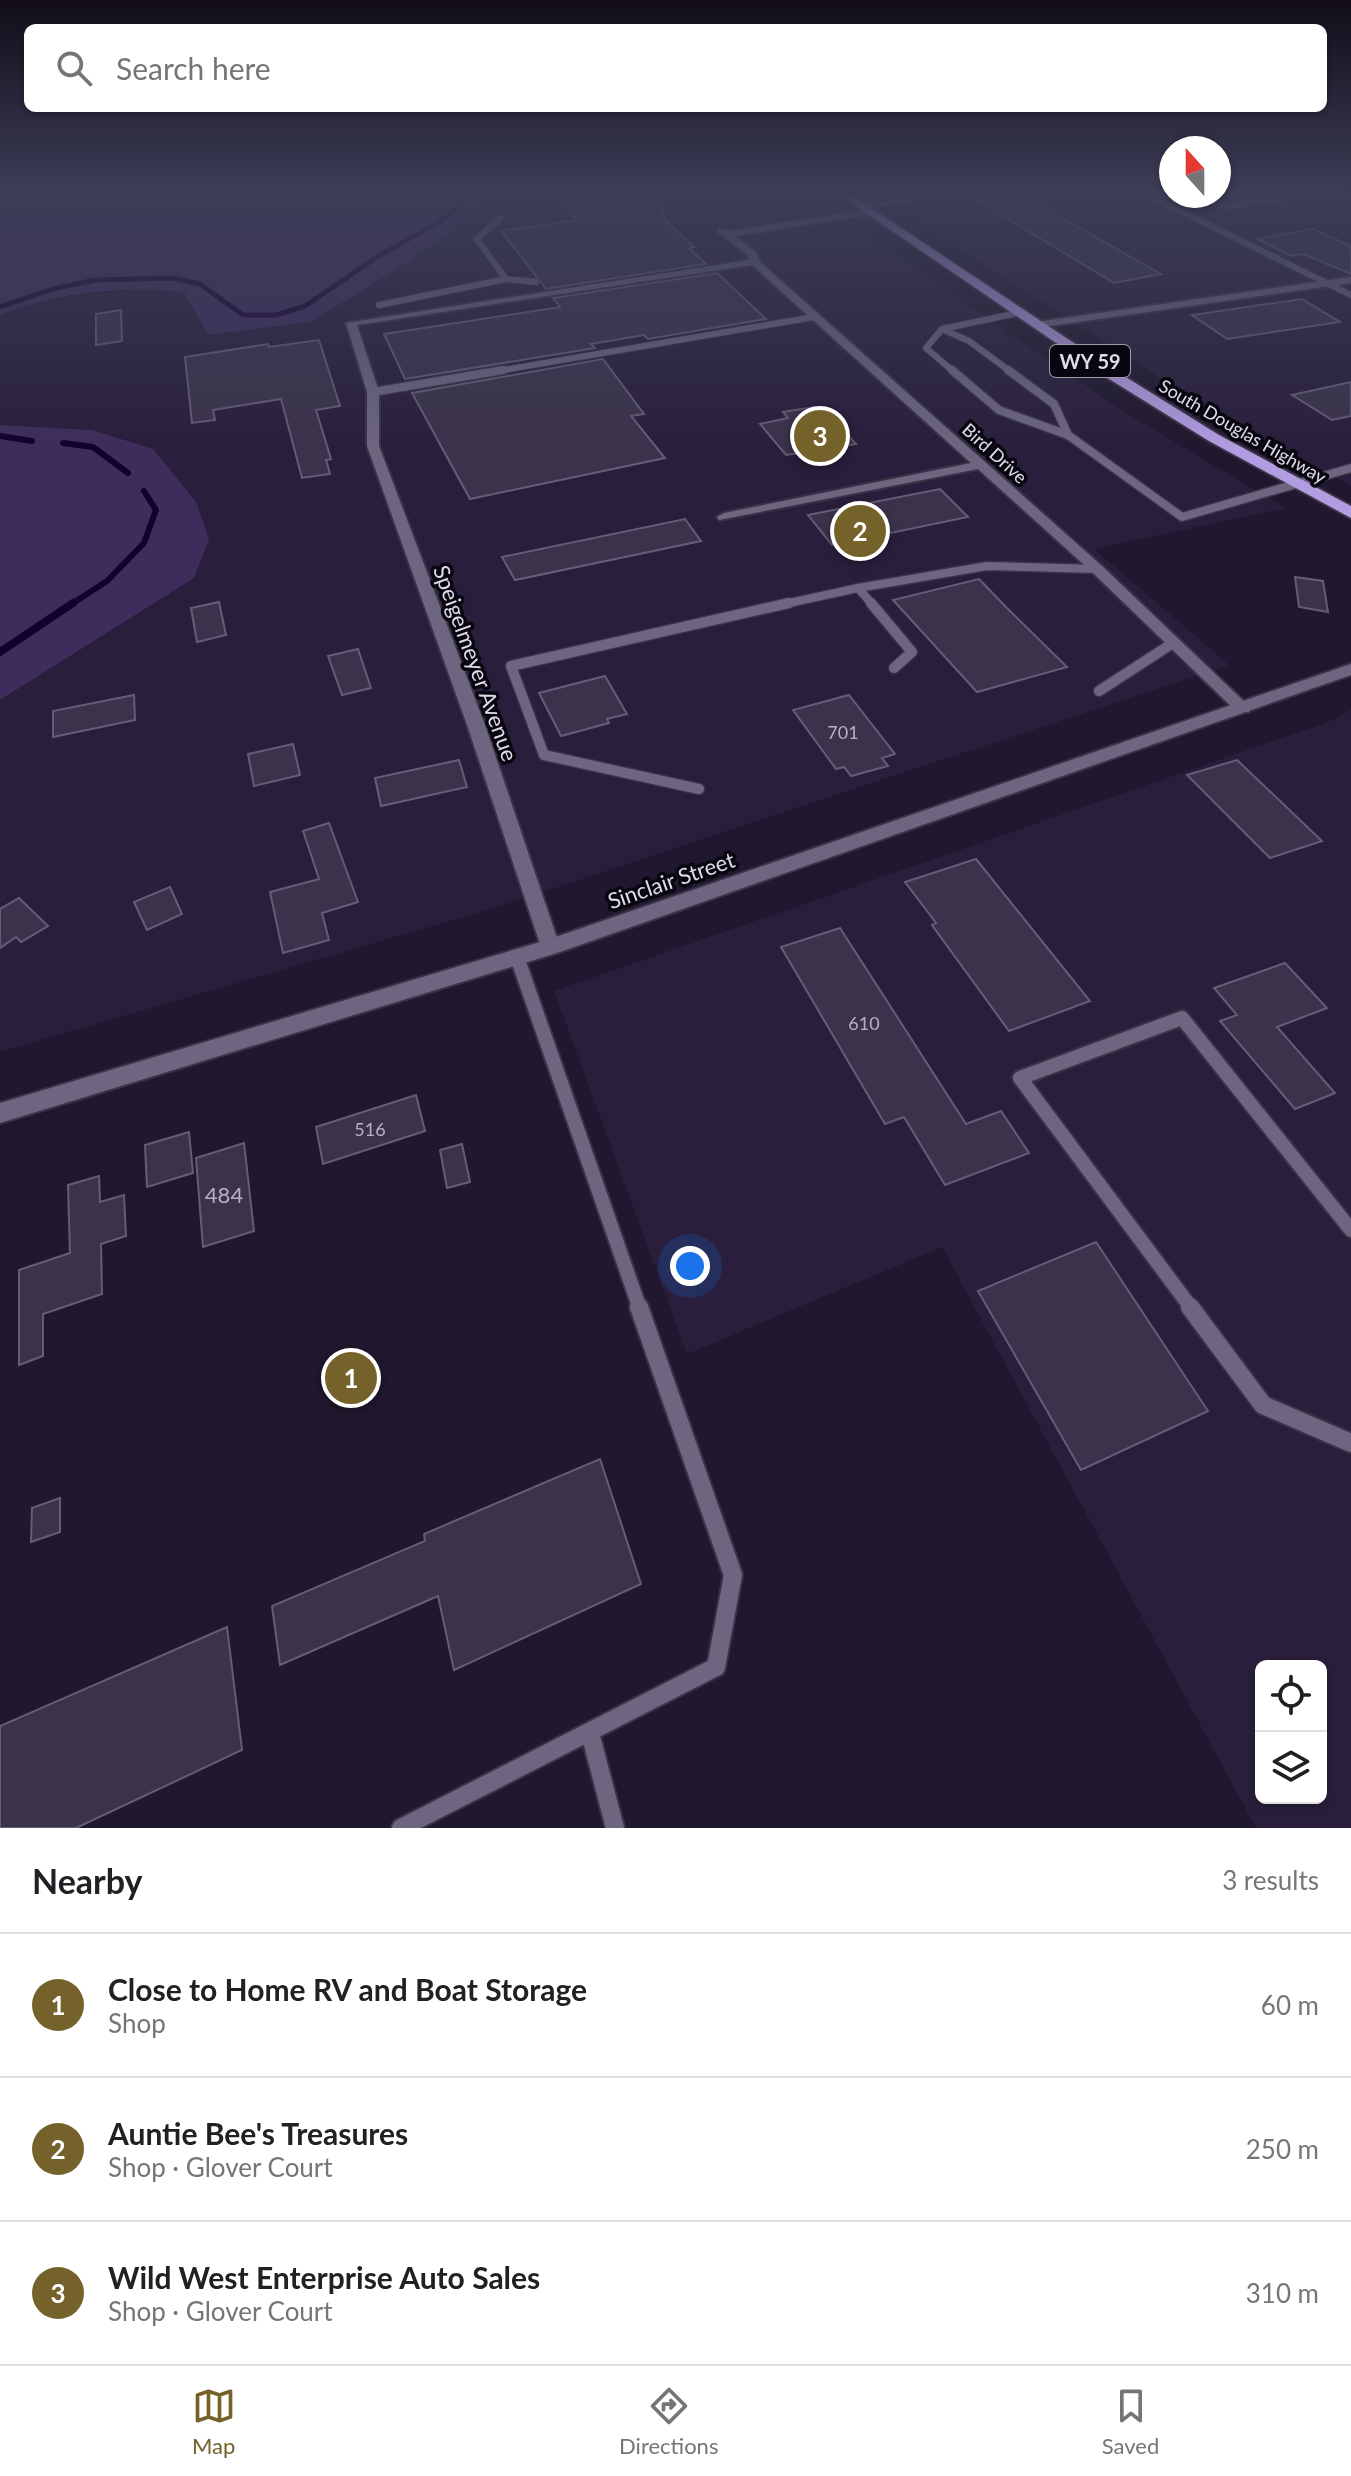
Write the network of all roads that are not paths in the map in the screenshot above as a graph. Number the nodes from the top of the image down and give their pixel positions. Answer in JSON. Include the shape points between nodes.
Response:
{"nodes":[{"id":1,"x":653,"y":277,"type":"edge"},
{"id":2,"x":771,"y":277,"type":"edge"},
{"id":3,"x":966,"y":277,"type":"edge"},
{"id":4,"x":1310,"y":277,"type":"edge"},
{"id":5,"x":506,"y":279,"type":"joint"},
{"id":6,"x":1351,"y":280,"type":"edge"},
{"id":7,"x":536,"y":282,"type":"dead end"},
{"id":8,"x":1323,"y":284,"type":"junction"},
{"id":9,"x":1351,"y":295,"type":"edge"},
{"id":10,"x":379,"y":305,"type":"dead end"},
{"id":11,"x":1018,"y":313,"type":"junction"},
{"id":12,"x":814,"y":317,"type":"junction"},
{"id":13,"x":1036,"y":325,"type":"junction"},
{"id":14,"x":942,"y":329,"type":"junction"},
{"id":15,"x":373,"y":392,"type":"junction"},
{"id":16,"x":1068,"y":435,"type":"junction"},
{"id":17,"x":980,"y":465,"type":"junction"},
{"id":18,"x":1351,"y":468,"type":"edge"},
{"id":19,"x":1296,"y":483,"type":"junction"},
{"id":20,"x":1351,"y":513,"type":"edge"},
{"id":21,"x":724,"y":517,"type":"dead end"},
{"id":22,"x":1097,"y":569,"type":"junction"},
{"id":23,"x":858,"y":588,"type":"junction"},
{"id":24,"x":1173,"y":643,"type":"junction"},
{"id":25,"x":894,"y":668,"type":"dead end"},
{"id":26,"x":1351,"y":669,"type":"edge"},
{"id":27,"x":1099,"y":691,"type":"dead end"},
{"id":28,"x":1243,"y":708,"type":"junction"},
{"id":29,"x":699,"y":789,"type":"dead end"},
{"id":30,"x":550,"y":947,"type":"junction"},
{"id":31,"x":517,"y":957,"type":"junction"},
{"id":32,"x":0,"y":1113,"type":"edge"},
{"id":33,"x":1351,"y":1230,"type":"edge"},
{"id":34,"x":1351,"y":1443,"type":"edge"},
{"id":35,"x":590,"y":1733,"type":"junction"},
{"id":36,"x":401,"y":1828,"type":"edge"},
{"id":37,"x":615,"y":1828,"type":"edge"}],
"edges":[{"from":1,"to":15,"type":"street","name":"Speigelmeyer Avenue","via":[[351,323]]},
{"from":2,"to":12,"type":"street","name":"Bird Drive"},
{"from":3,"to":11,"type":"highway","name":"South Douglas Highway","number":"WY 59"},
{"from":4,"to":8,"type":"lane"},
{"from":5,"to":7,"type":"lane"},
{"from":5,"to":10,"type":"lane"},
{"from":6,"to":8,"type":"street"},
{"from":8,"to":9,"type":"lane"},
{"from":8,"to":13,"type":"street"},
{"from":11,"to":13,"type":"highway","name":"South Douglas Highway","number":"WY 59"},
{"from":11,"to":14,"type":"lane"},
{"from":12,"to":15,"type":"lane"},
{"from":12,"to":17,"type":"street","name":"Bird Drive"},
{"from":13,"to":19,"type":"highway","name":"South Douglas Highway","number":"WY 59","via":[[1214,438]]},
{"from":14,"to":16,"type":"lane","via":[[969,341],[1054,404]]},
{"from":14,"to":16,"type":"lane","via":[[926,348],[999,410]]},
{"from":15,"to":30,"type":"street","name":"Speigelmeyer Avenue","via":[[373,446],[476,725]]},
{"from":16,"to":19,"type":"lane","via":[[1182,517]]},
{"from":17,"to":21,"type":"street"},
{"from":17,"to":22,"type":"street","name":"Bird Drive"},
{"from":18,"to":19,"type":"lane"},
{"from":19,"to":20,"type":"highway","name":"South Douglas Highway","number":"WY 59"},
{"from":22,"to":23,"type":"lane","via":[[987,566]]},
{"from":22,"to":24,"type":"street","name":"Bird Drive"},
{"from":23,"to":25,"type":"lane","via":[[912,652]]},
{"from":23,"to":29,"type":"lane","via":[[511,666],[544,755]]},
{"from":24,"to":27,"type":"lane"},
{"from":24,"to":28,"type":"street","name":"Bird Drive"},
{"from":26,"to":28,"type":"street","name":"Sinclair Street"},
{"from":28,"to":30,"type":"street","name":"Sinclair Street"},
{"from":30,"to":31,"type":"street","name":"Sinclair Street"},
{"from":31,"to":32,"type":"street","name":"Sinclair Street"},
{"from":31,"to":35,"type":"lane","via":[[733,1575],[716,1667]]},
{"from":33,"to":34,"type":"lane","via":[[1182,1018],[1020,1078],[1263,1405]]},
{"from":35,"to":36,"type":"lane"},
{"from":35,"to":37,"type":"lane"}]}
